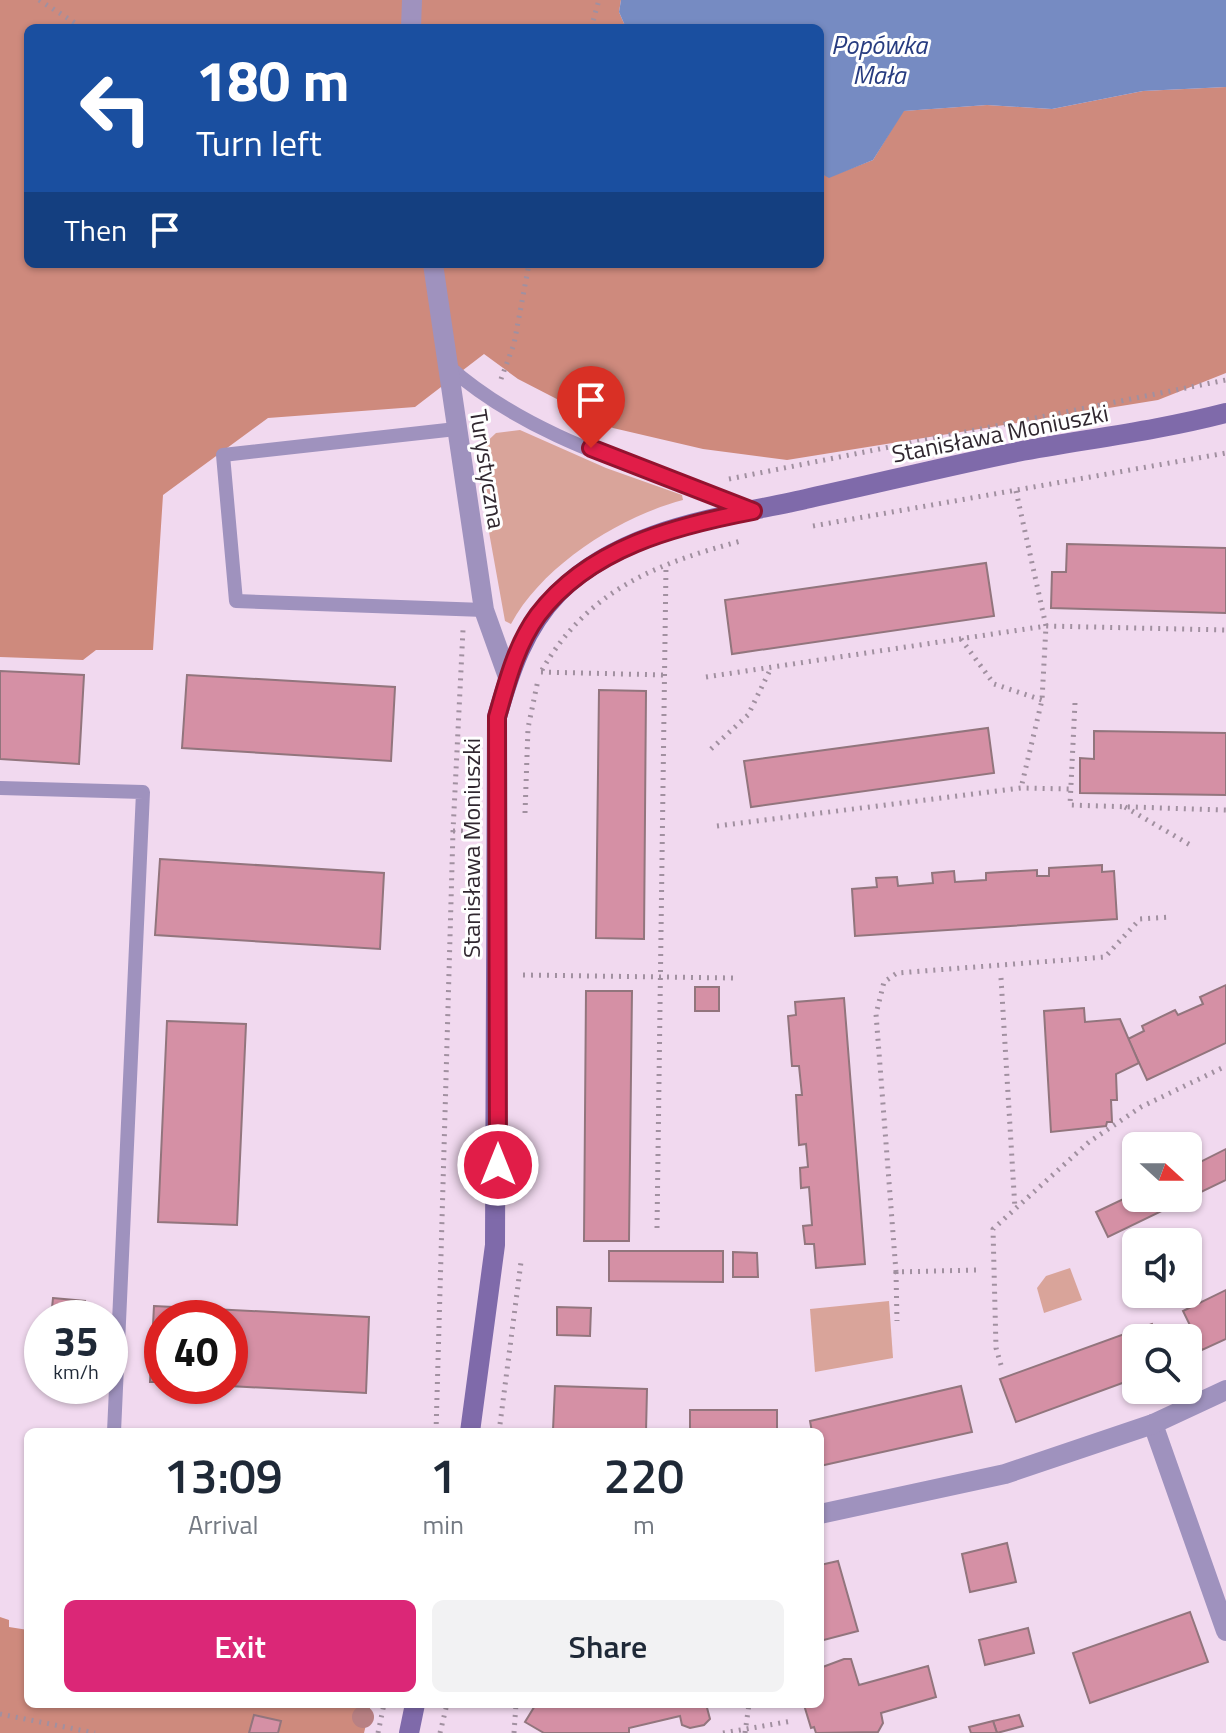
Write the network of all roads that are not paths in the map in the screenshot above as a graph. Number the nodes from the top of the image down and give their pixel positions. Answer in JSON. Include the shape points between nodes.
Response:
{"nodes":[{"id":1,"x":412,"y":0,"type":"edge"},
{"id":2,"x":411,"y":24,"type":"edge"},
{"id":3,"x":434,"y":268,"type":"edge"},
{"id":4,"x":446,"y":365,"type":"junction"},
{"id":5,"x":1226,"y":413,"type":"edge"},
{"id":6,"x":456,"y":429,"type":"junction"},
{"id":7,"x":753,"y":511,"type":"junction"},
{"id":8,"x":474,"y":610,"type":"junction"},
{"id":9,"x":508,"y":677,"type":"junction"},
{"id":10,"x":0,"y":788,"type":"edge"},
{"id":11,"x":1226,"y":1390,"type":"edge"},
{"id":12,"x":1153,"y":1424,"type":"junction"},
{"id":13,"x":114,"y":1428,"type":"edge"},
{"id":14,"x":471,"y":1428,"type":"edge"},
{"id":15,"x":824,"y":1513,"type":"edge"},
{"id":16,"x":1226,"y":1631,"type":"edge"},
{"id":17,"x":414,"y":1708,"type":"edge"},
{"id":18,"x":409,"y":1733,"type":"edge"}],
"edges":[{"from":1,"to":2,"type":"street"},
{"from":3,"to":4,"type":"street","name":"Turystyczna"},
{"from":4,"to":6,"type":"street","name":"Turystyczna"},
{"from":4,"to":7,"type":"lane","via":[[493,403],[612,457]]},
{"from":5,"to":7,"type":"street","name":"Stanisława Moniuszki","via":[[1017,452]]},
{"from":6,"to":8,"type":"street","name":"Turystyczna"},
{"from":6,"to":8,"type":"lane","via":[[223,455],[236,601]]},
{"from":7,"to":9,"type":"street","name":"Stanisława Moniuszki","via":[[638,540],[589,568],[537,617]]},
{"from":8,"to":9,"type":"street","name":"Turystyczna"},
{"from":9,"to":14,"type":"street","name":"Stanisława Moniuszki","via":[[497,717],[495,1245]]},
{"from":10,"to":13,"type":"lane","via":[[143,792]]},
{"from":11,"to":12,"type":"street"},
{"from":12,"to":15,"type":"street","via":[[1005,1474]]},
{"from":12,"to":16,"type":"street"},
{"from":17,"to":18,"type":"street"}]}
